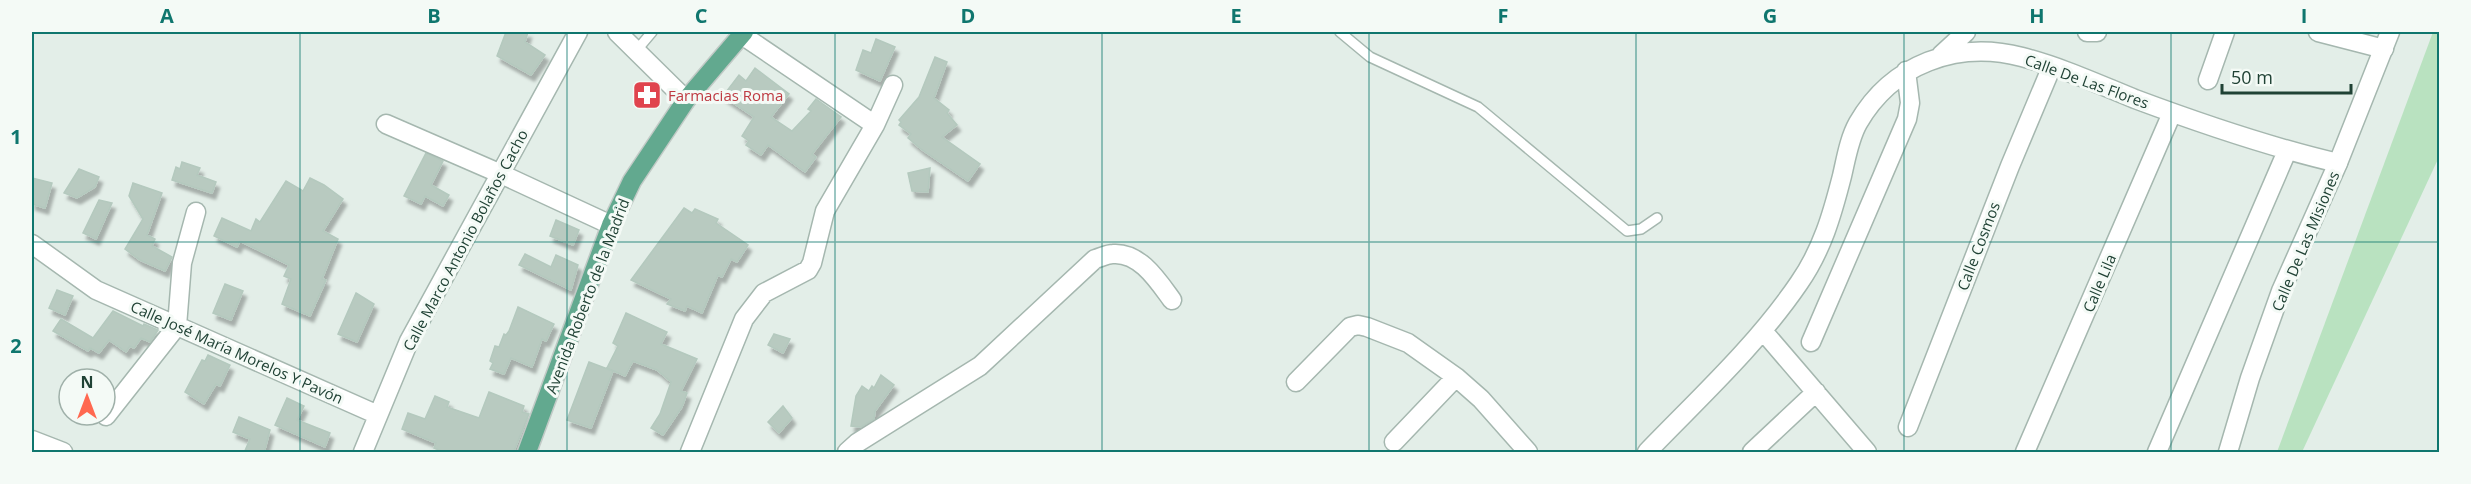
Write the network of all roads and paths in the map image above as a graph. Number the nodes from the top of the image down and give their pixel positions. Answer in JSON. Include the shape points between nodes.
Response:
{"nodes":[{"id":1,"x":578,"y":32,"type":"edge"},
{"id":2,"x":616,"y":32,"type":"edge"},
{"id":3,"x":652,"y":32,"type":"edge"},
{"id":4,"x":1340,"y":32,"type":"edge"},
{"id":5,"x":1966,"y":32,"type":"edge"},
{"id":6,"x":2086,"y":32,"type":"edge"},
{"id":7,"x":2097,"y":32,"type":"edge"},
{"id":8,"x":2226,"y":32,"type":"edge"},
{"id":9,"x":2318,"y":32,"type":"edge"},
{"id":10,"x":742,"y":33,"type":"edge"},
{"id":11,"x":2387,"y":40,"type":"edge"},
{"id":12,"x":636,"y":51,"type":"junction"},
{"id":13,"x":1941,"y":55,"type":"junction"},
{"id":14,"x":2052,"y":66,"type":"junction"},
{"id":15,"x":1906,"y":71,"type":"junction"},
{"id":16,"x":2208,"y":80,"type":"dead end"},
{"id":17,"x":892,"y":85,"type":"dead end"},
{"id":18,"x":686,"y":100,"type":"junction"},
{"id":19,"x":2172,"y":113,"type":"junction"},
{"id":20,"x":386,"y":124,"type":"dead end"},
{"id":21,"x":875,"y":125,"type":"junction"},
{"id":22,"x":2288,"y":151,"type":"junction"},
{"id":23,"x":2338,"y":163,"type":"junction"},
{"id":24,"x":501,"y":174,"type":"junction"},
{"id":25,"x":196,"y":212,"type":"dead end"},
{"id":26,"x":1657,"y":218,"type":"dead end"},
{"id":27,"x":610,"y":225,"type":"junction"},
{"id":28,"x":32,"y":244,"type":"edge"},
{"id":29,"x":1172,"y":300,"type":"dead end"},
{"id":30,"x":177,"y":326,"type":"junction"},
{"id":31,"x":1763,"y":331,"type":"junction"},
{"id":32,"x":1811,"y":342,"type":"dead end"},
{"id":33,"x":1456,"y":377,"type":"junction"},
{"id":34,"x":1296,"y":382,"type":"dead end"},
{"id":35,"x":1816,"y":392,"type":"junction"},
{"id":36,"x":117,"y":402,"type":"edge"},
{"id":37,"x":378,"y":415,"type":"junction"},
{"id":38,"x":1908,"y":427,"type":"dead end"},
{"id":39,"x":32,"y":440,"type":"edge"},
{"id":40,"x":1394,"y":442,"type":"dead end"},
{"id":41,"x":63,"y":453,"type":"edge"},
{"id":42,"x":363,"y":453,"type":"edge"},
{"id":43,"x":527,"y":453,"type":"edge"},
{"id":44,"x":690,"y":453,"type":"edge"},
{"id":45,"x":848,"y":453,"type":"edge"},
{"id":46,"x":1528,"y":453,"type":"edge"},
{"id":47,"x":1647,"y":453,"type":"edge"},
{"id":48,"x":1752,"y":453,"type":"edge"},
{"id":49,"x":1867,"y":453,"type":"edge"},
{"id":50,"x":2025,"y":453,"type":"edge"},
{"id":51,"x":2157,"y":453,"type":"edge"},
{"id":52,"x":2228,"y":453,"type":"edge"}],
"edges":[{"from":1,"to":24,"type":"street","name":"Calle Marco Antonio Bolaños Cacho"},
{"from":2,"to":12,"type":"street"},
{"from":3,"to":12,"type":"lane"},
{"from":4,"to":26,"type":"lane","via":[[1370,57],[1478,107],[1627,231],[1641,230]]},
{"from":5,"to":13,"type":"street"},
{"from":6,"to":7,"type":"street"},
{"from":8,"to":16,"type":"street"},
{"from":9,"to":11,"type":"street"},
{"from":10,"to":18,"type":"main road","name":"Avenida Roberto de la Madrid"},
{"from":10,"to":21,"type":"street"},
{"from":11,"to":23,"type":"street","name":"Calle De Las Misiones"},
{"from":12,"to":18,"type":"street"},
{"from":13,"to":14,"type":"street","name":"Calle De Las Flores","via":[[1993,52]]},
{"from":13,"to":15,"type":"street","name":"Calle De Las Flores"},
{"from":14,"to":19,"type":"street","name":"Calle De Las Flores"},
{"from":14,"to":38,"type":"street","name":"Calle Cosmos"},
{"from":15,"to":31,"type":"street","name":"Calle De Las Flores","via":[[1858,124],[1828,229],[1814,259]]},
{"from":15,"to":32,"type":"street","via":[[1907,119]]},
{"from":17,"to":21,"type":"street"},
{"from":18,"to":27,"type":"main road","name":"Avenida Roberto de la Madrid","via":[[632,181]]},
{"from":19,"to":22,"type":"street","name":"Calle De Las Flores"},
{"from":19,"to":50,"type":"street","name":"Calle Lila"},
{"from":20,"to":24,"type":"street"},
{"from":21,"to":44,"type":"street","via":[[825,211],[808,270],[764,293],[744,319]]},
{"from":22,"to":23,"type":"street","name":"Calle De Las Flores"},
{"from":22,"to":51,"type":"street"},
{"from":23,"to":52,"type":"street","name":"Calle De Las Misiones","via":[[2282,291]]},
{"from":24,"to":27,"type":"street"},
{"from":24,"to":37,"type":"street","name":"Calle Marco Antonio Bolaños Cacho","via":[[409,341]]},
{"from":25,"to":30,"type":"street","via":[[182,263]]},
{"from":27,"to":43,"type":"main road","name":"Avenida Roberto de la Madrid"},
{"from":28,"to":30,"type":"street","name":"Calle José María Morelos Y Pavón","via":[[96,290]]},
{"from":29,"to":45,"type":"street","via":[[1154,275],[1130,256],[1113,254],[1095,259],[980,366]]},
{"from":30,"to":36,"type":"street"},
{"from":30,"to":37,"type":"street","name":"Calle José María Morelos Y Pavón"},
{"from":31,"to":35,"type":"street"},
{"from":31,"to":47,"type":"street","name":"Calle De Las Flores"},
{"from":33,"to":34,"type":"street","via":[[1408,343],[1358,325],[1350,327]]},
{"from":33,"to":40,"type":"street"},
{"from":33,"to":46,"type":"street","via":[[1481,399]]},
{"from":35,"to":48,"type":"street"},
{"from":35,"to":49,"type":"street"},
{"from":37,"to":42,"type":"street","name":"Calle Marco Antonio Bolaños Cacho"},
{"from":39,"to":41,"type":"street"}]}
